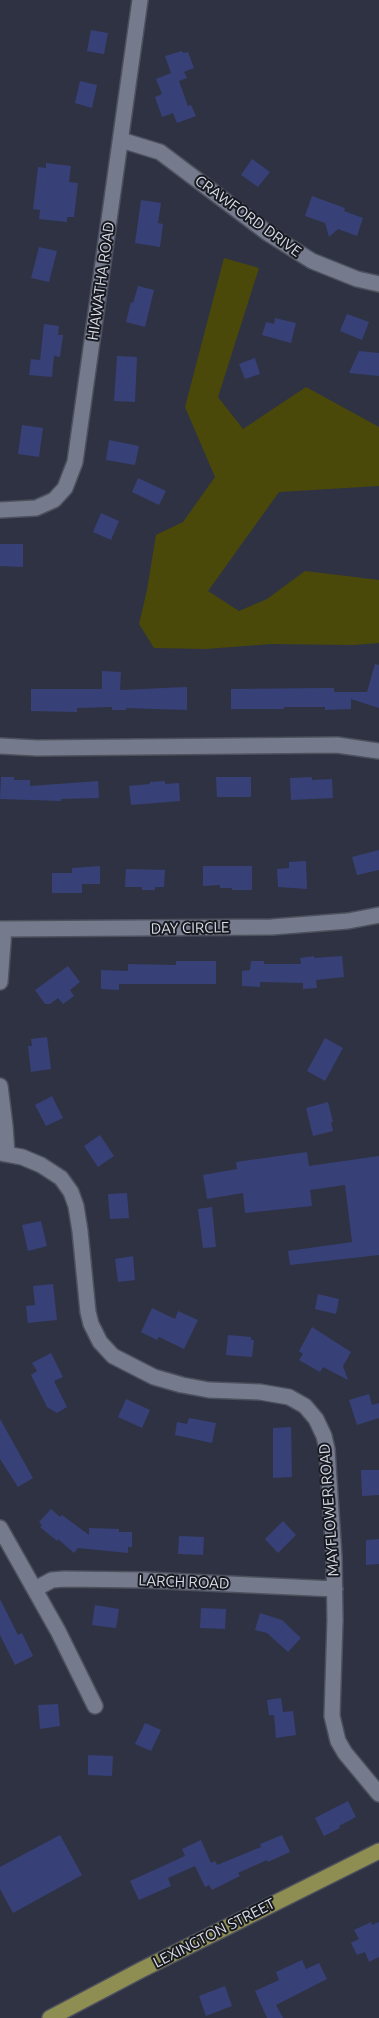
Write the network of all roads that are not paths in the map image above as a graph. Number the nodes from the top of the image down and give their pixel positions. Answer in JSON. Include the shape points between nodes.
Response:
{"nodes":[{"id":1,"x":140,"y":0,"type":"edge"},
{"id":2,"x":120,"y":140,"type":"junction"},
{"id":3,"x":379,"y":284,"type":"edge"},
{"id":4,"x":0,"y":510,"type":"edge"},
{"id":5,"x":0,"y":746,"type":"edge"},
{"id":6,"x":379,"y":751,"type":"edge"},
{"id":7,"x":379,"y":915,"type":"edge"},
{"id":8,"x":2,"y":929,"type":"edge"},
{"id":9,"x":0,"y":982,"type":"edge"},
{"id":10,"x":0,"y":1086,"type":"edge"},
{"id":11,"x":3,"y":1153,"type":"edge"},
{"id":12,"x":0,"y":1528,"type":"edge"},
{"id":13,"x":35,"y":1589,"type":"junction"},
{"id":14,"x":335,"y":1589,"type":"junction"},
{"id":15,"x":95,"y":1706,"type":"dead end"},
{"id":16,"x":379,"y":1794,"type":"edge"},
{"id":17,"x":379,"y":1851,"type":"edge"},
{"id":18,"x":50,"y":2018,"type":"edge"}],
"edges":[{"from":1,"to":2,"type":"street","name":"HIAWATHA ROAD"},
{"from":2,"to":3,"type":"street","name":"CRAWFORD DRIVE","via":[[160,152],[269,234],[312,261],[342,274]]},
{"from":2,"to":4,"type":"street","name":"HIAWATHA ROAD","via":[[72,472],[60,495],[46,505]]},
{"from":5,"to":6,"type":"street","via":[[337,745]]},
{"from":7,"to":8,"type":"street","name":"DAY CIRCLE","via":[[282,927]]},
{"from":8,"to":9,"type":"street"},
{"from":10,"to":11,"type":"street","via":[[6,1126]]},
{"from":11,"to":14,"type":"street","name":"MAYFLOWER ROAD","via":[[30,1159],[48,1168],[71,1192],[80,1231],[91,1324],[100,1342],[113,1356],[154,1377],[182,1385],[289,1397],[305,1406],[316,1419],[326,1449]]},
{"from":12,"to":13,"type":"street"},
{"from":13,"to":14,"type":"street","name":"LARCH ROAD","via":[[52,1580],[64,1579]]},
{"from":13,"to":15,"type":"street"},
{"from":14,"to":16,"type":"street","name":"MAYFLOWER ROAD","via":[[331,1703],[334,1729],[345,1753]]},
{"from":17,"to":18,"type":"main road","name":"LEXINGTON STREET"}]}
